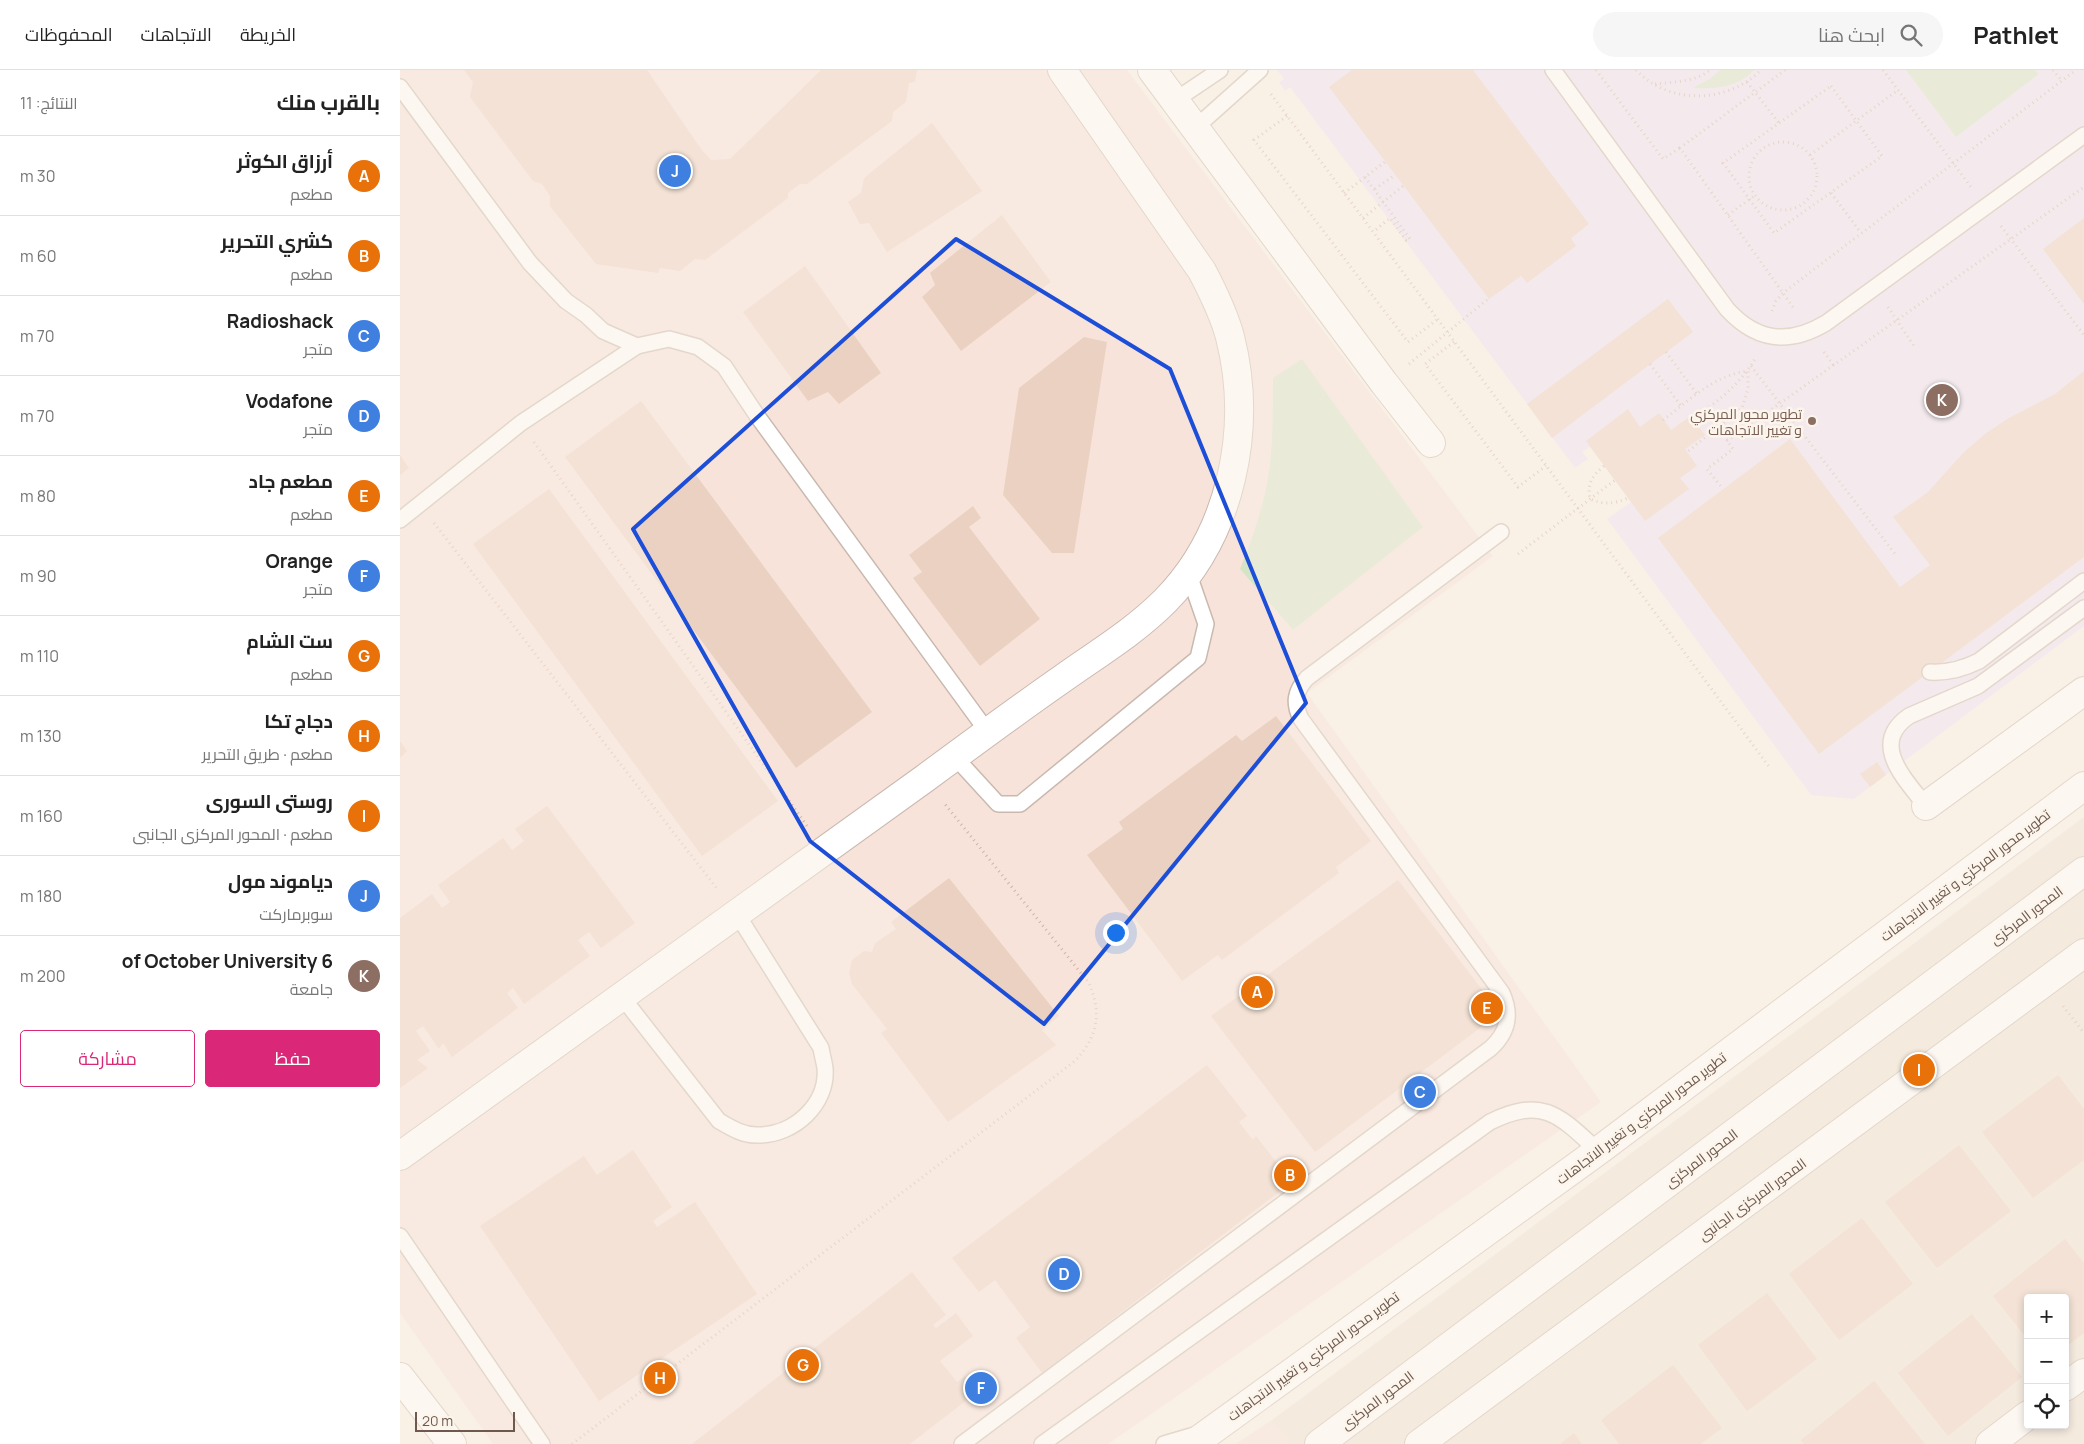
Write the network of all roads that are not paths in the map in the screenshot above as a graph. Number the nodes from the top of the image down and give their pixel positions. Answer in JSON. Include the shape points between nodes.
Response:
{"nodes":[{"id":1,"x":1062,"y":70,"type":"edge"},
{"id":2,"x":1152,"y":70,"type":"edge"},
{"id":3,"x":1220,"y":70,"type":"edge"},
{"id":4,"x":1553,"y":70,"type":"edge"},
{"id":5,"x":1258,"y":72,"type":"edge"},
{"id":6,"x":400,"y":88,"type":"edge"},
{"id":7,"x":1174,"y":101,"type":"junction"},
{"id":8,"x":1194,"y":129,"type":"junction"},
{"id":9,"x":2084,"y":135,"type":"edge"},
{"id":10,"x":638,"y":346,"type":"junction"},
{"id":11,"x":1431,"y":443,"type":"dead end"},
{"id":12,"x":400,"y":520,"type":"edge"},
{"id":13,"x":1501,"y":532,"type":"dead end"},
{"id":14,"x":1188,"y":572,"type":"junction"},
{"id":15,"x":2084,"y":581,"type":"edge"},
{"id":16,"x":2084,"y":608,"type":"edge"},
{"id":17,"x":1930,"y":672,"type":"dead end"},
{"id":18,"x":2084,"y":691,"type":"edge"},
{"id":19,"x":987,"y":731,"type":"junction"},
{"id":20,"x":954,"y":756,"type":"junction"},
{"id":21,"x":2084,"y":786,"type":"edge"},
{"id":22,"x":1926,"y":806,"type":"joint"},
{"id":23,"x":2084,"y":871,"type":"edge"},
{"id":24,"x":737,"y":914,"type":"junction"},
{"id":25,"x":2084,"y":953,"type":"edge"},
{"id":26,"x":622,"y":997,"type":"junction"},
{"id":27,"x":1598,"y":1151,"type":"junction"},
{"id":28,"x":400,"y":1156,"type":"edge"},
{"id":29,"x":400,"y":1236,"type":"edge"},
{"id":30,"x":400,"y":1377,"type":"edge"},
{"id":31,"x":2024,"y":1419,"type":"edge"},
{"id":32,"x":1202,"y":1437,"type":"edge"},
{"id":33,"x":452,"y":1444,"type":"edge"},
{"id":34,"x":542,"y":1444,"type":"edge"},
{"id":35,"x":962,"y":1444,"type":"edge"},
{"id":36,"x":1042,"y":1444,"type":"edge"},
{"id":37,"x":1164,"y":1444,"type":"edge"},
{"id":38,"x":1318,"y":1444,"type":"edge"},
{"id":39,"x":1419,"y":1444,"type":"edge"},
{"id":40,"x":1990,"y":1444,"type":"edge"}],
"edges":[{"from":1,"to":14,"type":"street","via":[[1202,271],[1230,336],[1237,370],[1239,441],[1222,510]]},
{"from":2,"to":7,"type":"street"},
{"from":3,"to":7,"type":"lane"},
{"from":4,"to":9,"type":"lane","via":[[1727,309],[1750,330],[1780,338],[1796,337],[1826,323]]},
{"from":5,"to":8,"type":"lane"},
{"from":6,"to":10,"type":"lane","via":[[530,263],[566,300],[603,331]]},
{"from":7,"to":8,"type":"street"},
{"from":8,"to":11,"type":"street"},
{"from":10,"to":12,"type":"lane","via":[[521,423]]},
{"from":10,"to":19,"type":"lane","via":[[669,340],[698,347],[724,366]]},
{"from":13,"to":35,"type":"lane","via":[[1307,678],[1295,697],[1301,719],[1502,993],[1508,1017],[1500,1040]]},
{"from":14,"to":19,"type":"street","via":[[1166,600],[1140,624]]},
{"from":14,"to":20,"type":"lane","via":[[1206,624],[1198,658],[1020,804],[998,804]]},
{"from":15,"to":17,"type":"lane","via":[[1979,661],[1960,669]]},
{"from":16,"to":22,"type":"lane","via":[[1978,686],[1900,722],[1892,736],[1890,752],[1903,778]]},
{"from":18,"to":22,"type":"street"},
{"from":19,"to":20,"type":"street"},
{"from":20,"to":24,"type":"street"},
{"from":21,"to":27,"type":"street","name":"تطوير محور المركزي و تغيير الاتجاهات"},
{"from":23,"to":38,"type":"street","name":"المحور المركزى"},
{"from":24,"to":26,"type":"street"},
{"from":24,"to":26,"type":"lane","via":[[821,1048],[825,1069],[822,1090],[813,1108],[798,1123],[779,1133],[758,1136],[737,1131],[719,1121]]},
{"from":25,"to":39,"type":"street","name":"المحور المركزى الجانبى"},
{"from":26,"to":28,"type":"street"},
{"from":27,"to":32,"type":"street","name":"تطوير محور المركزي و تغيير الاتجاهات"},
{"from":27,"to":36,"type":"lane","via":[[1564,1120],[1546,1111],[1527,1109],[1508,1113],[1490,1122]]},
{"from":29,"to":34,"type":"lane"},
{"from":30,"to":33,"type":"street"},
{"from":31,"to":40,"type":"street"},
{"from":32,"to":37,"type":"lane"}]}
